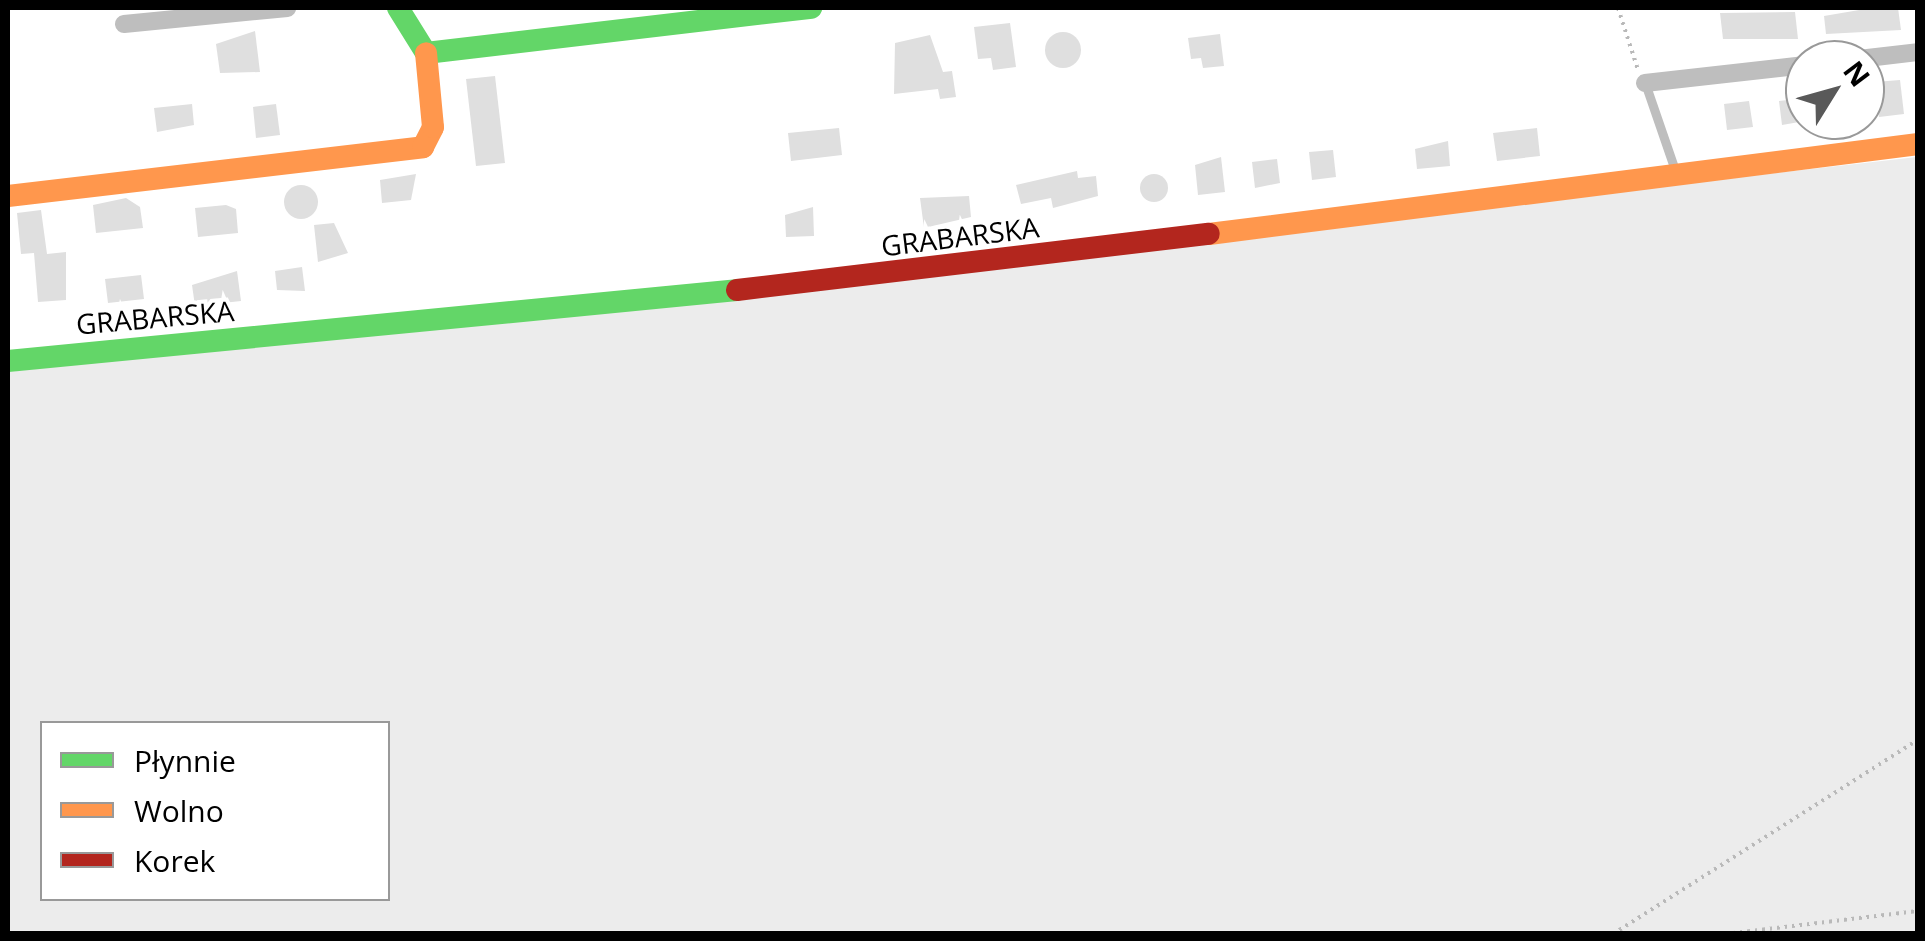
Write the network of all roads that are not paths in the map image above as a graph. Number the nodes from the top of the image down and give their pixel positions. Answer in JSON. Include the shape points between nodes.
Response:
{"nodes":[{"id":1,"x":287,"y":8,"type":"edge"},
{"id":2,"x":398,"y":8,"type":"edge"},
{"id":3,"x":811,"y":8,"type":"edge"},
{"id":4,"x":124,"y":24,"type":"dead end"},
{"id":5,"x":1918,"y":52,"type":"edge"},
{"id":6,"x":426,"y":54,"type":"junction"},
{"id":7,"x":1885,"y":56,"type":"edge"},
{"id":8,"x":1785,"y":67,"type":"edge"},
{"id":9,"x":1645,"y":84,"type":"joint"},
{"id":10,"x":1918,"y":144,"type":"edge"},
{"id":11,"x":1675,"y":170,"type":"junction"},
{"id":12,"x":8,"y":196,"type":"edge"},
{"id":13,"x":8,"y":361,"type":"edge"}],
"edges":[{"from":1,"to":4,"type":"street"},
{"from":2,"to":6,"type":"street"},
{"from":3,"to":6,"type":"street"},
{"from":5,"to":7,"type":"street"},
{"from":6,"to":12,"type":"street","via":[[433,127],[423,148]]},
{"from":8,"to":9,"type":"street"},
{"from":9,"to":11,"type":"lane"},
{"from":10,"to":11,"type":"street","name":"GRABARSKA"},
{"from":11,"to":13,"type":"street","name":"GRABARSKA","via":[[891,275]]}]}
